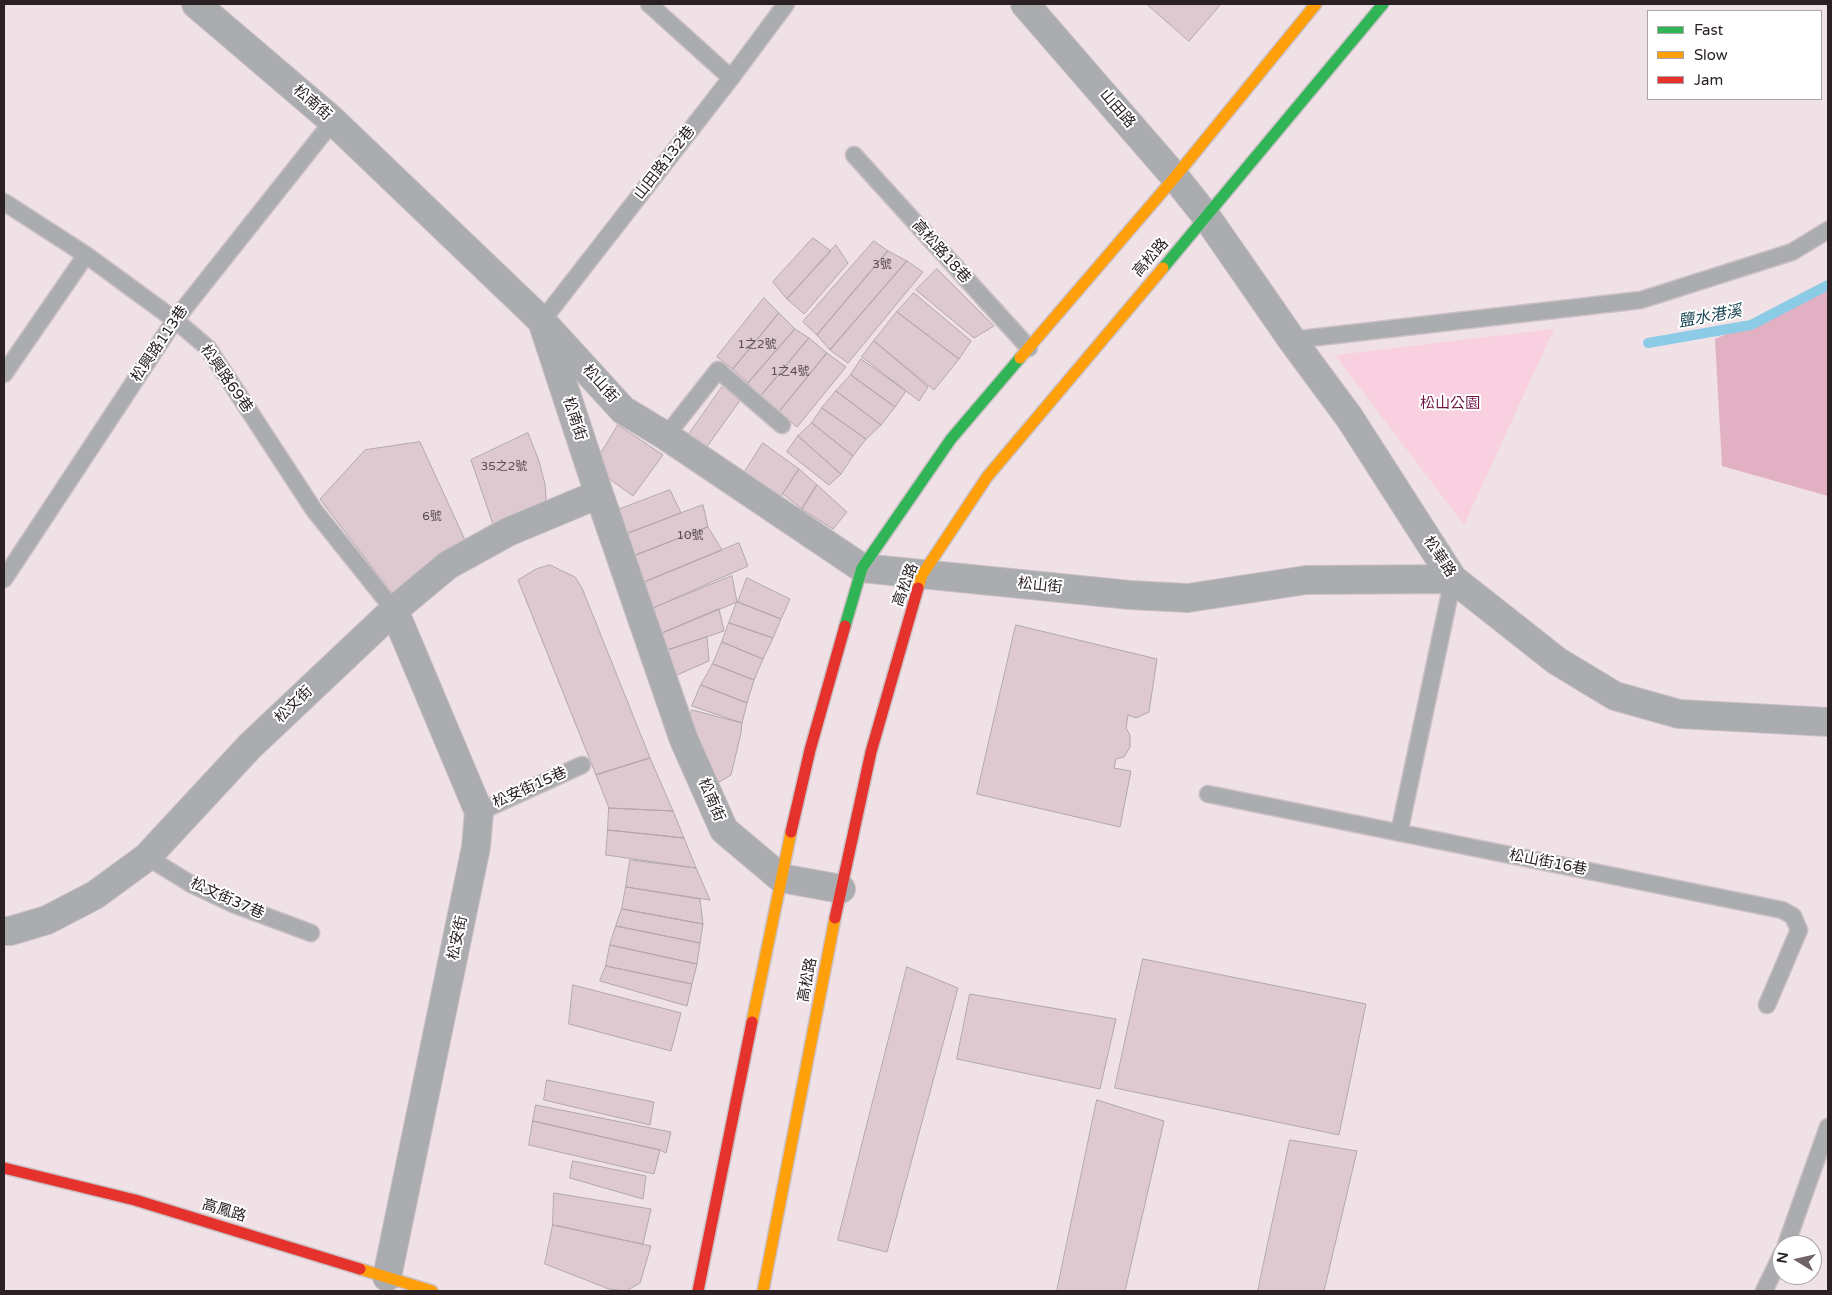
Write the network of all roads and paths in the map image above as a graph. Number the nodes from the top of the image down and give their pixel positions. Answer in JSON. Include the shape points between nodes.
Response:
{"nodes":[{"id":1,"x":196,"y":4,"type":"edge"},
{"id":2,"x":649,"y":4,"type":"edge"},
{"id":3,"x":786,"y":4,"type":"edge"},
{"id":4,"x":1316,"y":4,"type":"edge"},
{"id":5,"x":1382,"y":4,"type":"edge"},
{"id":6,"x":1032,"y":6,"type":"edge"},
{"id":7,"x":731,"y":78,"type":"junction"},
{"id":8,"x":334,"y":121,"type":"junction"},
{"id":9,"x":854,"y":155,"type":"dead end"},
{"id":10,"x":1175,"y":177,"type":"junction"},
{"id":11,"x":4,"y":202,"type":"edge"},
{"id":12,"x":1206,"y":216,"type":"junction"},
{"id":13,"x":1828,"y":230,"type":"edge"},
{"id":14,"x":86,"y":255,"type":"junction"},
{"id":15,"x":175,"y":320,"type":"junction"},
{"id":16,"x":542,"y":321,"type":"junction"},
{"id":17,"x":1292,"y":340,"type":"junction"},
{"id":18,"x":1029,"y":348,"type":"junction"},
{"id":19,"x":4,"y":374,"type":"edge"},
{"id":20,"x":782,"y":425,"type":"dead end"},
{"id":21,"x":666,"y":436,"type":"junction"},
{"id":22,"x":599,"y":494,"type":"junction"},
{"id":23,"x":862,"y":568,"type":"junction"},
{"id":24,"x":922,"y":575,"type":"junction"},
{"id":25,"x":4,"y":579,"type":"edge"},
{"id":26,"x":1452,"y":580,"type":"junction"},
{"id":27,"x":394,"y":610,"type":"junction"},
{"id":28,"x":1828,"y":722,"type":"edge"},
{"id":29,"x":582,"y":765,"type":"dead end"},
{"id":30,"x":1208,"y":794,"type":"dead end"},
{"id":31,"x":478,"y":812,"type":"junction"},
{"id":32,"x":1399,"y":832,"type":"junction"},
{"id":33,"x":147,"y":857,"type":"junction"},
{"id":34,"x":781,"y":878,"type":"junction"},
{"id":35,"x":841,"y":889,"type":"junction"},
{"id":36,"x":4,"y":931,"type":"edge"},
{"id":37,"x":311,"y":933,"type":"dead end"},
{"id":38,"x":1767,"y":1005,"type":"dead end"},
{"id":39,"x":1828,"y":1127,"type":"edge"},
{"id":40,"x":4,"y":1168,"type":"edge"},
{"id":41,"x":1790,"y":1235,"type":"edge"},
{"id":42,"x":1772,"y":1275,"type":"edge"},
{"id":43,"x":387,"y":1277,"type":"junction"},
{"id":44,"x":432,"y":1291,"type":"edge"},
{"id":45,"x":698,"y":1291,"type":"edge"},
{"id":46,"x":763,"y":1291,"type":"edge"},
{"id":47,"x":1764,"y":1291,"type":"edge"}],
"edges":[{"from":1,"to":8,"type":"street","name":"松南街"},
{"from":2,"to":7,"type":"lane"},
{"from":3,"to":7,"type":"lane","name":"山田路132巷"},
{"from":4,"to":10,"type":"street"},
{"from":5,"to":12,"type":"street","name":"高松路"},
{"from":6,"to":10,"type":"street","name":"山田路"},
{"from":7,"to":16,"type":"lane","name":"山田路132巷"},
{"from":8,"to":15,"type":"lane","name":"松興路113巷"},
{"from":8,"to":16,"type":"street","name":"松南街"},
{"from":9,"to":18,"type":"lane","name":"高松路18巷"},
{"from":10,"to":12,"type":"street","name":"山田路"},
{"from":10,"to":18,"type":"street"},
{"from":11,"to":14,"type":"lane","name":"松興路69巷"},
{"from":12,"to":17,"type":"street","name":"松華路"},
{"from":12,"to":24,"type":"street","name":"高松路","via":[[986,477]]},
{"from":13,"to":17,"type":"lane","via":[[1792,252],[1641,300]]},
{"from":14,"to":15,"type":"lane","name":"松興路69巷"},
{"from":14,"to":19,"type":"lane"},
{"from":15,"to":25,"type":"lane","name":"松興路113巷"},
{"from":15,"to":27,"type":"lane","name":"松興路69巷","via":[[208,348],[314,510]]},
{"from":16,"to":21,"type":"street","name":"松山街","via":[[623,410]]},
{"from":16,"to":22,"type":"street","name":"松南街"},
{"from":17,"to":26,"type":"street","name":"松華路","via":[[1349,417]]},
{"from":18,"to":23,"type":"street","via":[[950,439]]},
{"from":20,"to":21,"type":"lane","via":[[718,370]]},
{"from":21,"to":23,"type":"street","name":"松山街"},
{"from":22,"to":27,"type":"street","name":"松文街","via":[[508,532],[448,566]]},
{"from":22,"to":34,"type":"street","name":"松南街","via":[[684,740],[724,830]]},
{"from":23,"to":24,"type":"street","name":"松山街"},
{"from":23,"to":34,"type":"street","via":[[810,750]]},
{"from":24,"to":26,"type":"street","name":"松山街","via":[[1188,598],[1306,580]]},
{"from":24,"to":35,"type":"street","name":"高松路","via":[[871,752]]},
{"from":26,"to":28,"type":"street","name":"松華路","via":[[1557,661],[1614,696],[1679,714]]},
{"from":26,"to":32,"type":"lane"},
{"from":27,"to":31,"type":"street","name":"松安街"},
{"from":27,"to":33,"type":"street","name":"松文街","via":[[250,746]]},
{"from":29,"to":31,"type":"lane","name":"松安街15巷"},
{"from":30,"to":32,"type":"lane","name":"松山街16巷"},
{"from":31,"to":43,"type":"street","name":"松安街","via":[[476,847]]},
{"from":32,"to":38,"type":"lane","name":"松山街16巷","via":[[1782,910],[1793,916],[1799,930]]},
{"from":33,"to":36,"type":"street","name":"松文街","via":[[95,895],[47,920]]},
{"from":33,"to":37,"type":"lane","name":"松文街37巷","via":[[232,904]]},
{"from":34,"to":35,"type":"street","name":"松南街"},
{"from":34,"to":45,"type":"street"},
{"from":35,"to":46,"type":"street","name":"高松路"},
{"from":39,"to":41,"type":"lane"},
{"from":40,"to":43,"type":"street","name":"高鳳路","via":[[135,1200]]},
{"from":42,"to":47,"type":"lane"},
{"from":43,"to":44,"type":"street","name":"高鳳路"}]}
